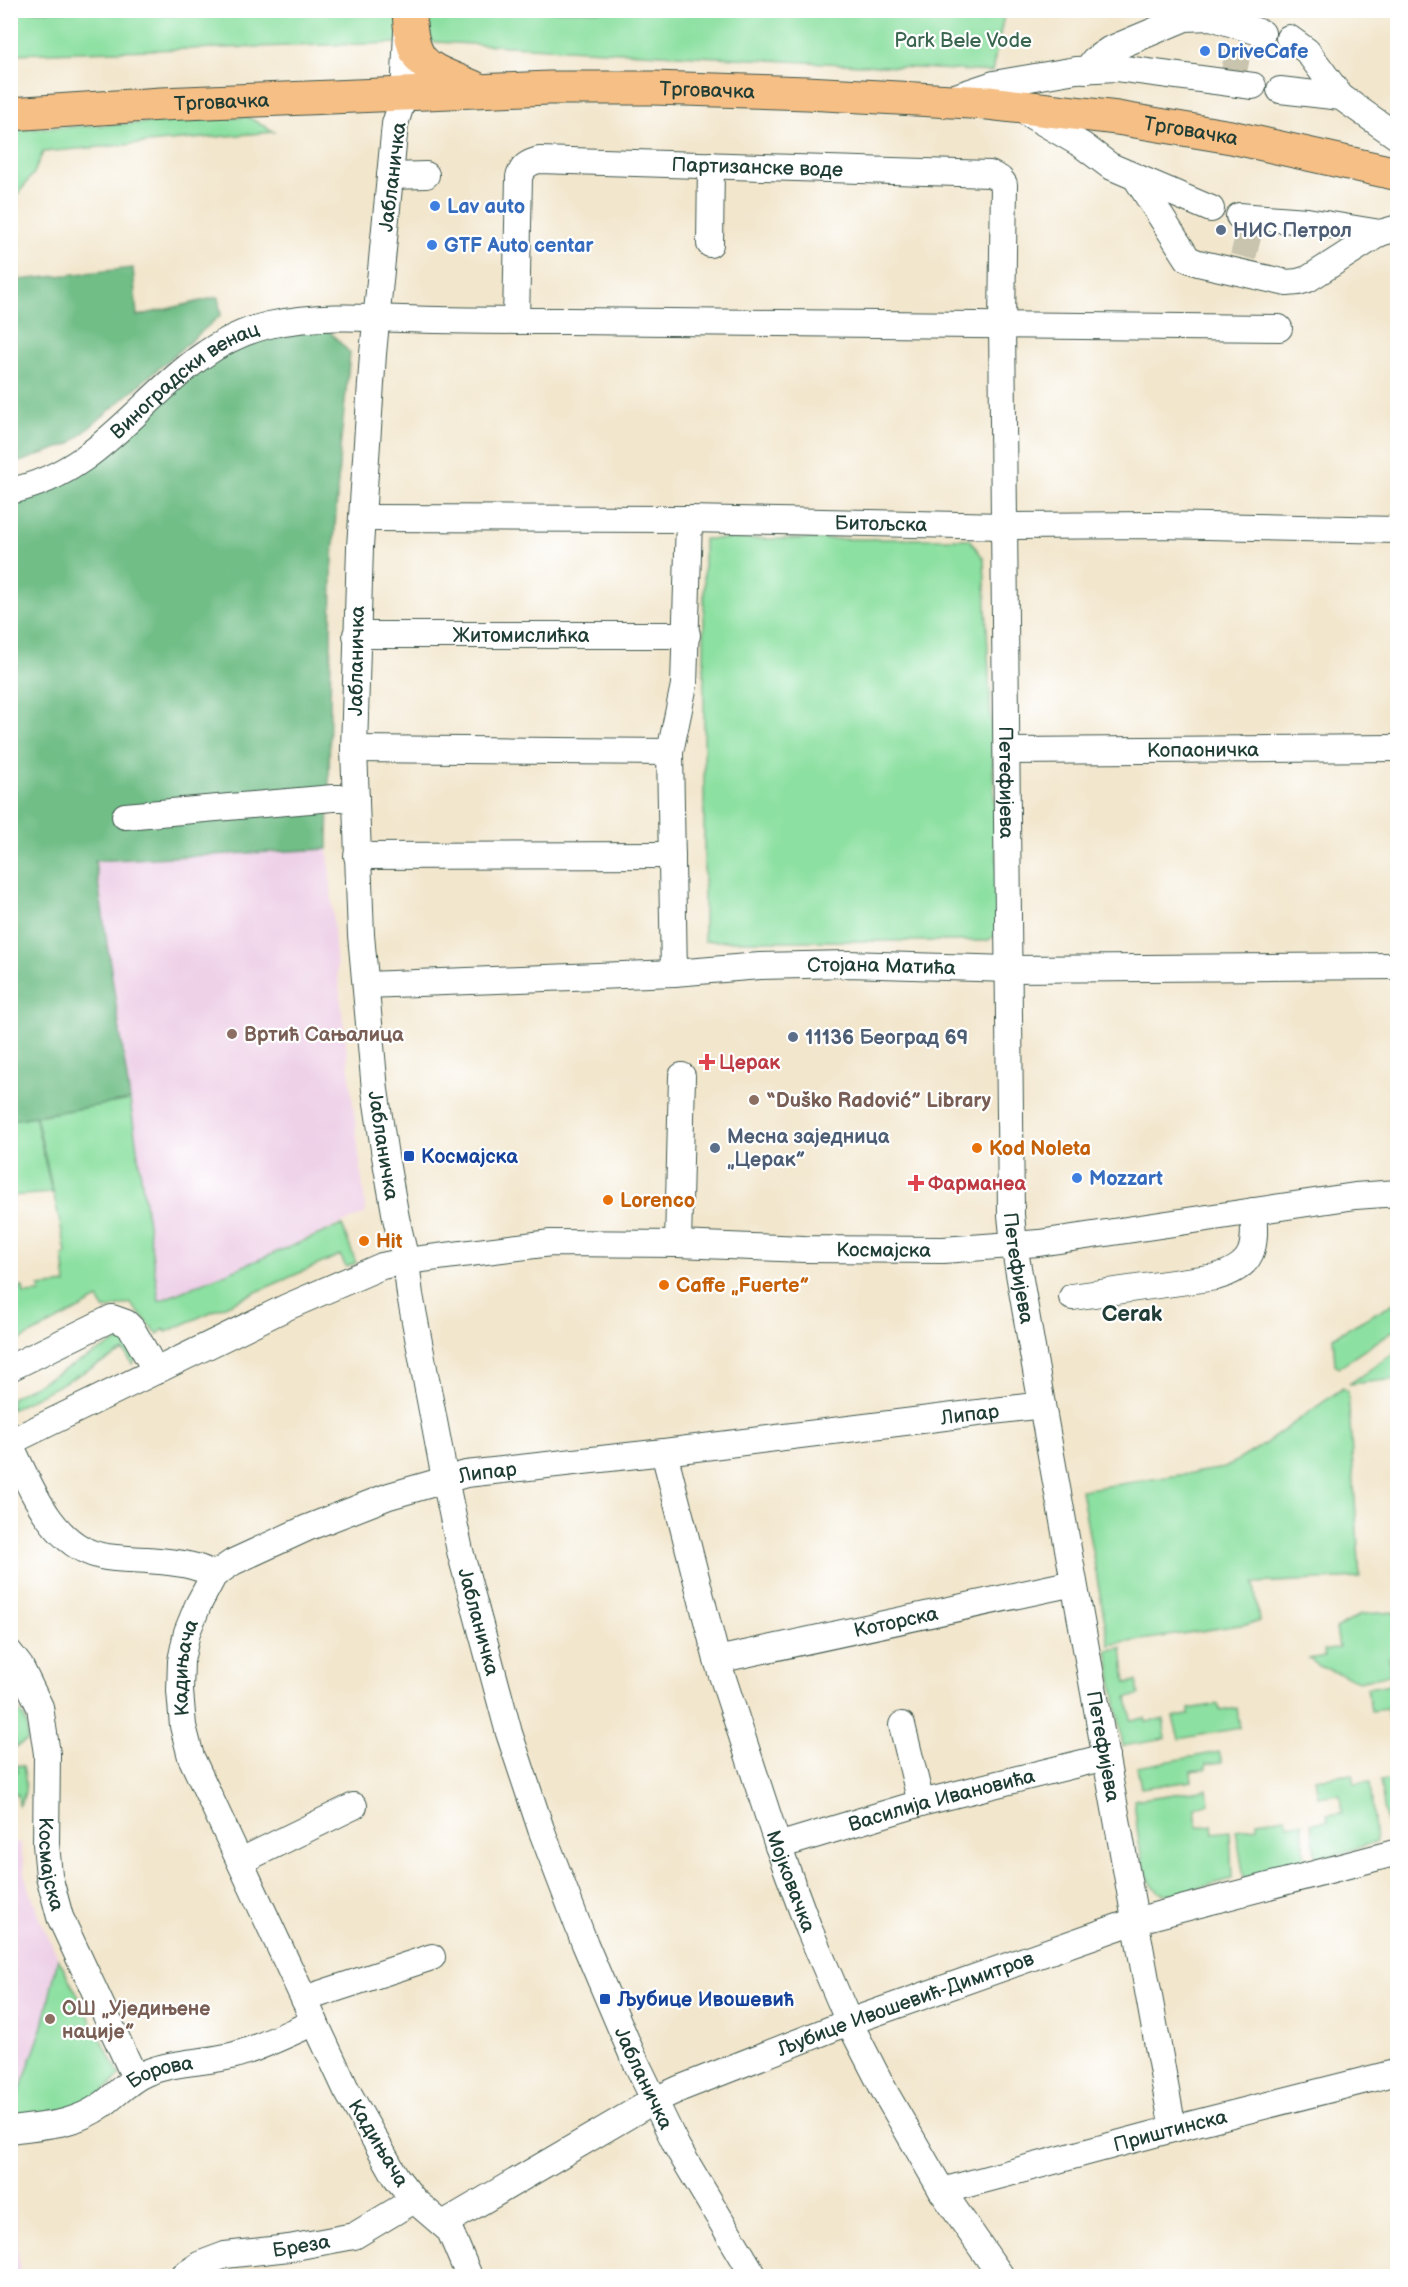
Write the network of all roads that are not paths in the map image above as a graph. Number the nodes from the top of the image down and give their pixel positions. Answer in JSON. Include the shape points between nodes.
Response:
{"nodes":[{"id":1,"x":409,"y":11,"type":"edge"},
{"id":2,"x":1248,"y":31,"type":"dead end"},
{"id":3,"x":1289,"y":38,"type":"dead end"},
{"id":4,"x":1088,"y":70,"type":"junction"},
{"id":5,"x":1240,"y":82,"type":"dead end"},
{"id":6,"x":1280,"y":90,"type":"dead end"},
{"id":7,"x":482,"y":91,"type":"junction"},
{"id":8,"x":404,"y":95,"type":"junction"},
{"id":9,"x":1341,"y":97,"type":"junction"},
{"id":10,"x":948,"y":100,"type":"junction"},
{"id":11,"x":1014,"y":106,"type":"junction"},
{"id":12,"x":10,"y":114,"type":"edge"},
{"id":13,"x":1398,"y":137,"type":"edge"},
{"id":14,"x":711,"y":165,"type":"junction"},
{"id":15,"x":1398,"y":174,"type":"edge"},
{"id":16,"x":390,"y":176,"type":"junction"},
{"id":17,"x":426,"y":176,"type":"dead end"},
{"id":18,"x":1136,"y":178,"type":"junction"},
{"id":19,"x":1211,"y":209,"type":"dead end"},
{"id":20,"x":1247,"y":220,"type":"dead end"},
{"id":21,"x":1389,"y":231,"type":"edge"},
{"id":22,"x":710,"y":244,"type":"dead end"},
{"id":23,"x":377,"y":317,"type":"junction"},
{"id":24,"x":516,"y":321,"type":"junction"},
{"id":25,"x":1002,"y":323,"type":"junction"},
{"id":26,"x":1279,"y":328,"type":"dead end"},
{"id":27,"x":10,"y":491,"type":"edge"},
{"id":28,"x":363,"y":518,"type":"junction"},
{"id":29,"x":689,"y":519,"type":"junction"},
{"id":30,"x":1005,"y":526,"type":"junction"},
{"id":31,"x":1398,"y":530,"type":"edge"},
{"id":32,"x":356,"y":635,"type":"junction"},
{"id":33,"x":687,"y":635,"type":"junction"},
{"id":34,"x":1398,"y":748,"type":"edge"},
{"id":35,"x":354,"y":749,"type":"junction"},
{"id":36,"x":1008,"y":751,"type":"junction"},
{"id":37,"x":670,"y":752,"type":"junction"},
{"id":38,"x":356,"y":798,"type":"junction"},
{"id":39,"x":125,"y":816,"type":"dead end"},
{"id":40,"x":672,"y":855,"type":"junction"},
{"id":41,"x":357,"y":856,"type":"junction"},
{"id":42,"x":1398,"y":966,"type":"edge"},
{"id":43,"x":1009,"y":969,"type":"junction"},
{"id":44,"x":674,"y":973,"type":"junction"},
{"id":45,"x":366,"y":985,"type":"junction"},
{"id":46,"x":682,"y":1077,"type":"dead end"},
{"id":47,"x":1398,"y":1193,"type":"edge"},
{"id":48,"x":1253,"y":1211,"type":"junction"},
{"id":49,"x":678,"y":1244,"type":"junction"},
{"id":50,"x":1014,"y":1245,"type":"junction"},
{"id":51,"x":406,"y":1261,"type":"junction"},
{"id":52,"x":1072,"y":1297,"type":"dead end"},
{"id":53,"x":10,"y":1368,"type":"edge"},
{"id":54,"x":156,"y":1371,"type":"junction"},
{"id":55,"x":1042,"y":1405,"type":"junction"},
{"id":56,"x":10,"y":1443,"type":"edge"},
{"id":57,"x":664,"y":1452,"type":"junction"},
{"id":58,"x":445,"y":1479,"type":"junction"},
{"id":59,"x":214,"y":1575,"type":"junction"},
{"id":60,"x":1074,"y":1583,"type":"junction"},
{"id":61,"x":10,"y":1653,"type":"edge"},
{"id":62,"x":717,"y":1660,"type":"junction"},
{"id":63,"x":902,"y":1725,"type":"dead end"},
{"id":64,"x":1106,"y":1757,"type":"junction"},
{"id":65,"x":921,"y":1803,"type":"junction"},
{"id":66,"x":354,"y":1806,"type":"dead end"},
{"id":67,"x":778,"y":1846,"type":"junction"},
{"id":68,"x":1398,"y":1852,"type":"edge"},
{"id":69,"x":241,"y":1861,"type":"junction"},
{"id":70,"x":1135,"y":1921,"type":"junction"},
{"id":71,"x":432,"y":1957,"type":"dead end"},
{"id":72,"x":304,"y":1999,"type":"junction"},
{"id":73,"x":315,"y":2022,"type":"junction"},
{"id":74,"x":849,"y":2022,"type":"junction"},
{"id":75,"x":130,"y":2067,"type":"dead end"},
{"id":76,"x":1398,"y":2072,"type":"edge"},
{"id":77,"x":653,"y":2101,"type":"junction"},
{"id":78,"x":1173,"y":2129,"type":"junction"},
{"id":79,"x":10,"y":2130,"type":"edge"},
{"id":80,"x":942,"y":2190,"type":"junction"},
{"id":81,"x":414,"y":2199,"type":"junction"},
{"id":82,"x":443,"y":2224,"type":"junction"},
{"id":83,"x":183,"y":2277,"type":"edge"},
{"id":84,"x":469,"y":2277,"type":"edge"},
{"id":85,"x":754,"y":2277,"type":"edge"},
{"id":86,"x":1001,"y":2277,"type":"edge"}],
"edges":[{"from":1,"to":7,"type":"main road","via":[[412,45],[421,59],[442,75]]},
{"from":1,"to":8,"type":"street","name":"Јабланичка"},
{"from":2,"to":4,"type":"street","via":[[1211,17],[1185,18],[1109,50],[1094,60]]},
{"from":3,"to":9,"type":"street","via":[[1307,51]]},
{"from":4,"to":5,"type":"street","via":[[1118,68]]},
{"from":4,"to":10,"type":"street","via":[[994,84]]},
{"from":6,"to":9,"type":"street"},
{"from":7,"to":8,"type":"main road","name":"Трговачка"},
{"from":7,"to":10,"type":"main road","name":"Трговачка","via":[[653,87]]},
{"from":8,"to":12,"type":"main road","name":"Трговачка"},
{"from":8,"to":16,"type":"street","name":"Јабланичка","via":[[395,124]]},
{"from":9,"to":13,"type":"street"},
{"from":10,"to":11,"type":"main road","name":"Трговачка"},
{"from":11,"to":15,"type":"main road","name":"Трговачка","via":[[1231,137]]},
{"from":11,"to":18,"type":"street"},
{"from":14,"to":22,"type":"street"},
{"from":14,"to":24,"type":"street","name":"Партизанске воде","via":[[528,162],[519,177]]},
{"from":14,"to":25,"type":"street","name":"Партизанске воде","via":[[990,174],[1000,179],[1004,184]]},
{"from":16,"to":17,"type":"street"},
{"from":16,"to":23,"type":"street","name":"Јабланичка"},
{"from":18,"to":19,"type":"street"},
{"from":18,"to":21,"type":"street","via":[[1188,259],[1241,265],[1287,283],[1308,279]]},
{"from":20,"to":21,"type":"street","via":[[1306,221]]},
{"from":23,"to":24,"type":"street"},
{"from":23,"to":27,"type":"street","name":"Виноградски венац","via":[[306,318],[271,324],[227,340],[186,367],[122,429],[81,462],[39,483]]},
{"from":23,"to":28,"type":"street","name":"Јабланичка"},
{"from":24,"to":25,"type":"street"},
{"from":25,"to":26,"type":"street"},
{"from":25,"to":30,"type":"street","name":"Петефијева"},
{"from":28,"to":29,"type":"street","name":"Битољска"},
{"from":28,"to":32,"type":"street","name":"Јабланичка"},
{"from":29,"to":30,"type":"street","name":"Битољска"},
{"from":29,"to":33,"type":"street"},
{"from":30,"to":31,"type":"street","name":"Битољска"},
{"from":30,"to":36,"type":"street","name":"Петефијева"},
{"from":32,"to":33,"type":"street","name":"Житомислићка"},
{"from":32,"to":35,"type":"street","name":"Јабланичка"},
{"from":33,"to":37,"type":"street","via":[[684,685]]},
{"from":34,"to":36,"type":"street","name":"Копаоничка"},
{"from":35,"to":37,"type":"street"},
{"from":35,"to":38,"type":"street","name":"Јабланичка"},
{"from":36,"to":43,"type":"street","name":"Петефијева"},
{"from":37,"to":40,"type":"street"},
{"from":38,"to":39,"type":"street"},
{"from":38,"to":41,"type":"street","name":"Јабланичка"},
{"from":40,"to":41,"type":"street"},
{"from":40,"to":44,"type":"street"},
{"from":41,"to":45,"type":"street","name":"Јабланичка"},
{"from":42,"to":43,"type":"street","name":"Стојана Матића"},
{"from":43,"to":44,"type":"street","name":"Стојана Матића","via":[[848,964]]},
{"from":43,"to":50,"type":"street","name":"Петефијева"},
{"from":44,"to":45,"type":"street","name":"Стојана Матића"},
{"from":45,"to":51,"type":"street","name":"Јабланичка","via":[[375,1090]]},
{"from":46,"to":49,"type":"street"},
{"from":47,"to":48,"type":"street","name":"Космајска"},
{"from":48,"to":50,"type":"street","name":"Космајска"},
{"from":48,"to":52,"type":"street","via":[[1253,1249],[1232,1272]]},
{"from":49,"to":50,"type":"street","name":"Космајска","via":[[932,1250]]},
{"from":49,"to":51,"type":"street","name":"Космајска","via":[[551,1243]]},
{"from":50,"to":55,"type":"street","name":"Петефијева"},
{"from":51,"to":54,"type":"street","name":"Космајска","via":[[382,1266],[316,1294]]},
{"from":51,"to":58,"type":"street","name":"Јабланичка"},
{"from":53,"to":54,"type":"street","via":[[112,1318],[132,1329]]},
{"from":54,"to":56,"type":"street","name":"Космајска"},
{"from":55,"to":57,"type":"street","name":"Липар"},
{"from":55,"to":60,"type":"street","name":"Петефијева"},
{"from":56,"to":59,"type":"street","via":[[38,1501],[77,1545],[101,1556],[196,1566]]},
{"from":57,"to":58,"type":"street","name":"Липар"},
{"from":57,"to":62,"type":"street","name":"Мојковачка"},
{"from":58,"to":59,"type":"street","name":"Липар","via":[[307,1528],[233,1562]]},
{"from":58,"to":77,"type":"street","name":"Јабланичка","via":[[489,1658],[538,1819],[585,1944]]},
{"from":59,"to":69,"type":"street","name":"Кадињача","via":[[187,1632],[181,1661],[183,1726],[190,1757]]},
{"from":60,"to":62,"type":"street","name":"Которска"},
{"from":60,"to":64,"type":"street","name":"Петефијева"},
{"from":61,"to":75,"type":"street","name":"Космајска","via":[[40,1707],[47,1754],[49,1876],[60,1917]]},
{"from":62,"to":67,"type":"street","name":"Мојковачка"},
{"from":63,"to":65,"type":"street"},
{"from":64,"to":65,"type":"street","name":"Василија Ивановића"},
{"from":64,"to":70,"type":"street","name":"Петефијева"},
{"from":65,"to":67,"type":"street","name":"Василија Ивановића"},
{"from":66,"to":69,"type":"street"},
{"from":67,"to":74,"type":"street","name":"Мојковачка"},
{"from":68,"to":70,"type":"street","name":"Љубице Ивошевић-Димитров"},
{"from":69,"to":72,"type":"street","name":"Кадињача"},
{"from":70,"to":74,"type":"street","name":"Љубице Ивошевић-Димитров"},
{"from":70,"to":78,"type":"street","name":"Петефијева"},
{"from":71,"to":72,"type":"street"},
{"from":72,"to":73,"type":"street","name":"Кадињача"},
{"from":73,"to":79,"type":"street","name":"Борова","via":[[236,2055],[146,2072],[101,2106],[74,2119],[43,2128]]},
{"from":73,"to":81,"type":"street","name":"Кадињача","via":[[380,2152]]},
{"from":74,"to":77,"type":"street","name":"Љубице Ивошевић-Димитров"},
{"from":74,"to":80,"type":"street","name":"Мојковачка"},
{"from":76,"to":78,"type":"street","name":"Приштинска"},
{"from":77,"to":82,"type":"street","name":"Љубице Ивошевић-Димитров"},
{"from":77,"to":85,"type":"street","name":"Јабланичка"},
{"from":78,"to":80,"type":"street","name":"Приштинска"},
{"from":80,"to":86,"type":"street","name":"Мојковачка"},
{"from":81,"to":82,"type":"street","name":"Кадињача"},
{"from":81,"to":83,"type":"street","name":"Бреза","via":[[354,2236],[225,2255],[201,2264]]},
{"from":82,"to":84,"type":"street","name":"Кадињача","via":[[458,2247]]}]}
